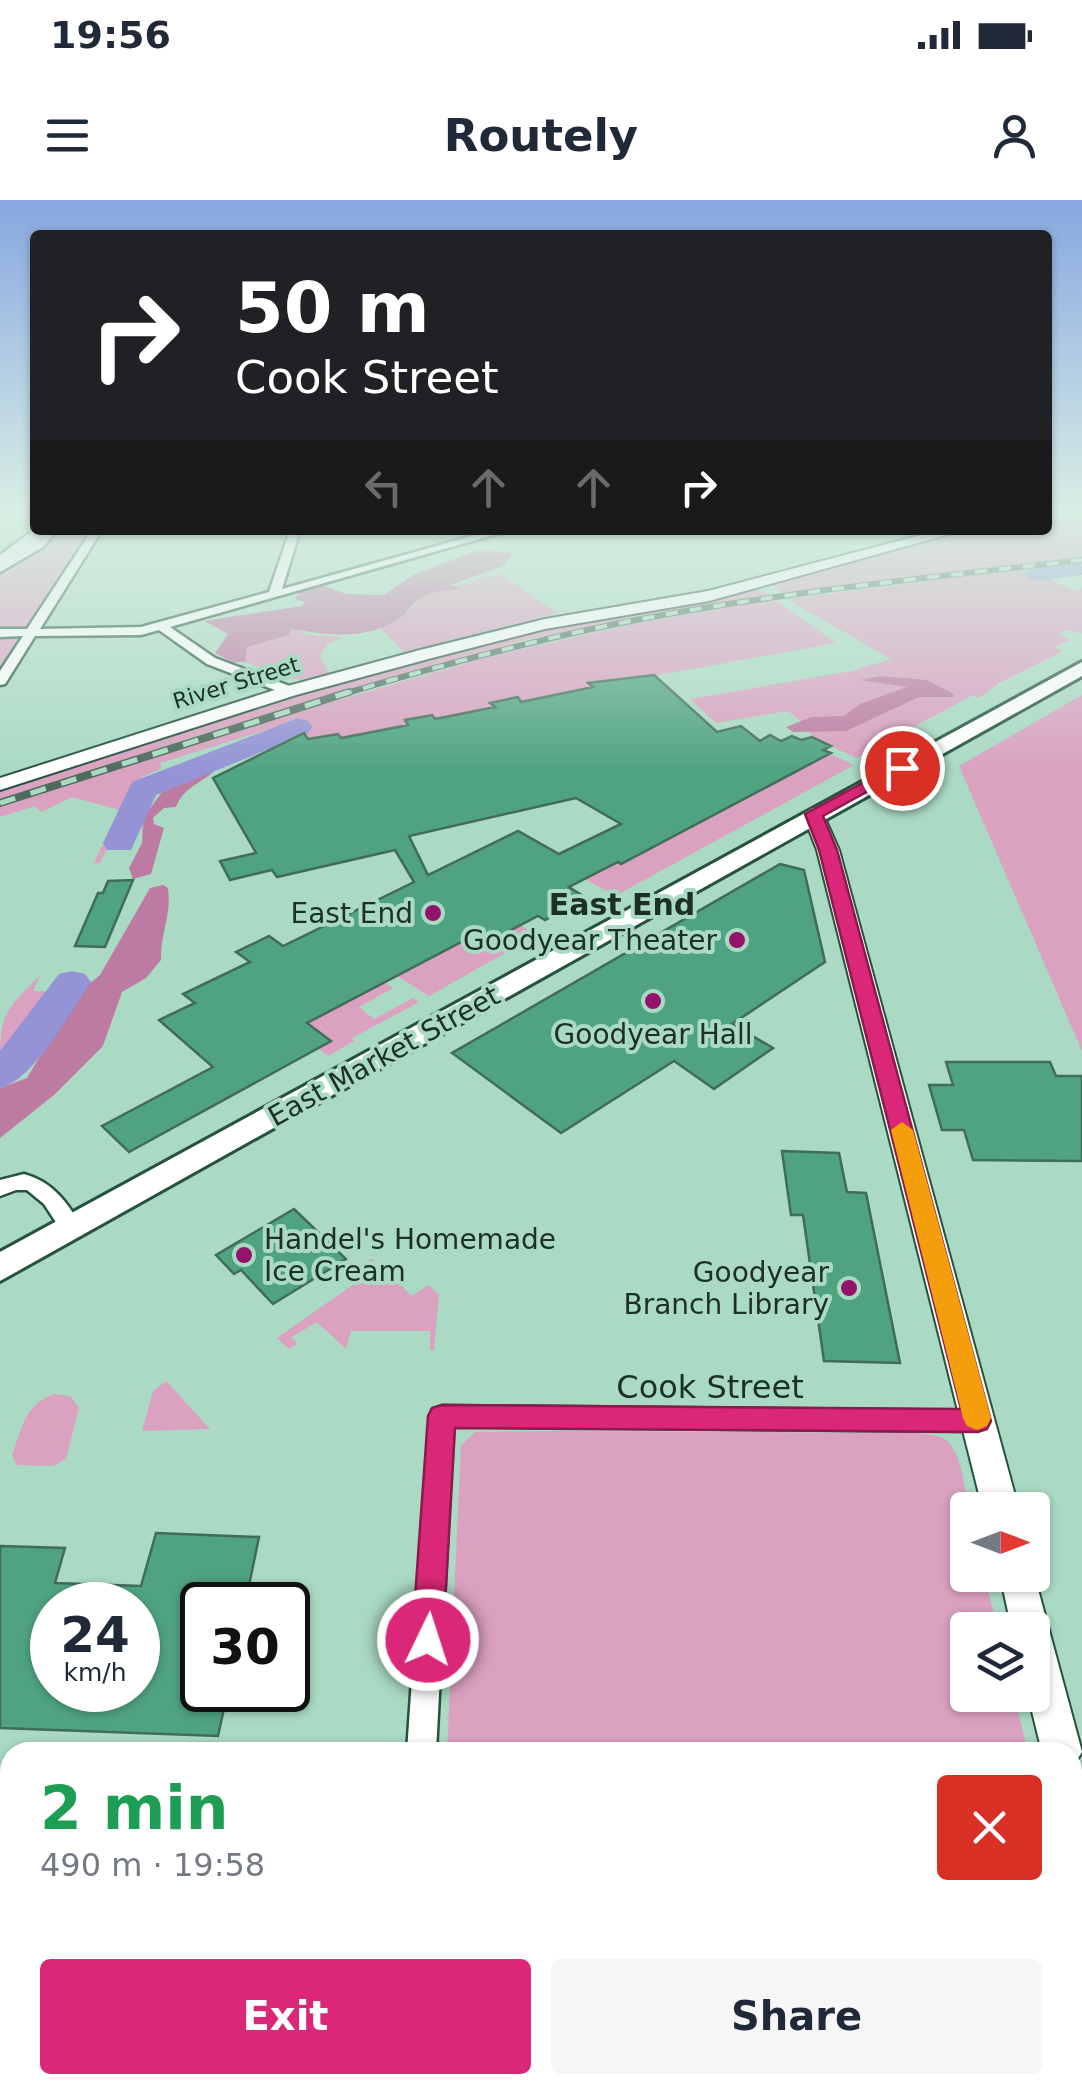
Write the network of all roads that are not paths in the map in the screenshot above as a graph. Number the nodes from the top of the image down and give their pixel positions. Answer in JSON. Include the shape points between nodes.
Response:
{"nodes":[{"id":1,"x":53,"y":597,"type":"edge"},
{"id":2,"x":262,"y":597,"type":"edge"},
{"id":3,"x":702,"y":597,"type":"edge"},
{"id":4,"x":161,"y":626,"type":"junction"},
{"id":5,"x":0,"y":633,"type":"edge"},
{"id":6,"x":30,"y":633,"type":"junction"},
{"id":7,"x":1082,"y":668,"type":"edge"},
{"id":8,"x":0,"y":681,"type":"edge"},
{"id":9,"x":290,"y":691,"type":"junction"},
{"id":10,"x":0,"y":784,"type":"edge"},
{"id":11,"x":814,"y":814,"type":"junction"},
{"id":12,"x":0,"y":1188,"type":"edge"},
{"id":13,"x":74,"y":1230,"type":"junction"},
{"id":14,"x":0,"y":1268,"type":"edge"},
{"id":15,"x":978,"y":1421,"type":"junction"},
{"id":16,"x":997,"y":1492,"type":"edge"},
{"id":17,"x":1050,"y":1704,"type":"edge"},
{"id":18,"x":421,"y":1742,"type":"edge"},
{"id":19,"x":1060,"y":1742,"type":"edge"}],
"edges":[{"from":1,"to":6,"type":"street"},
{"from":2,"to":4,"type":"street"},
{"from":3,"to":9,"type":"street","name":"River Street","via":[[545,624]]},
{"from":4,"to":6,"type":"street"},
{"from":4,"to":9,"type":"street","via":[[211,661]]},
{"from":5,"to":6,"type":"street"},
{"from":6,"to":8,"type":"street"},
{"from":7,"to":11,"type":"main road","name":"East Market Street"},
{"from":9,"to":10,"type":"street","name":"River Street"},
{"from":11,"to":13,"type":"main road","name":"East Market Street"},
{"from":11,"to":15,"type":"street"},
{"from":12,"to":13,"type":"street","via":[[30,1180]]},
{"from":13,"to":14,"type":"main road","name":"East Market Street"},
{"from":15,"to":16,"type":"street"},
{"from":15,"to":18,"type":"street","name":"Cook Street","via":[[442,1416]]},
{"from":17,"to":19,"type":"street"}]}
